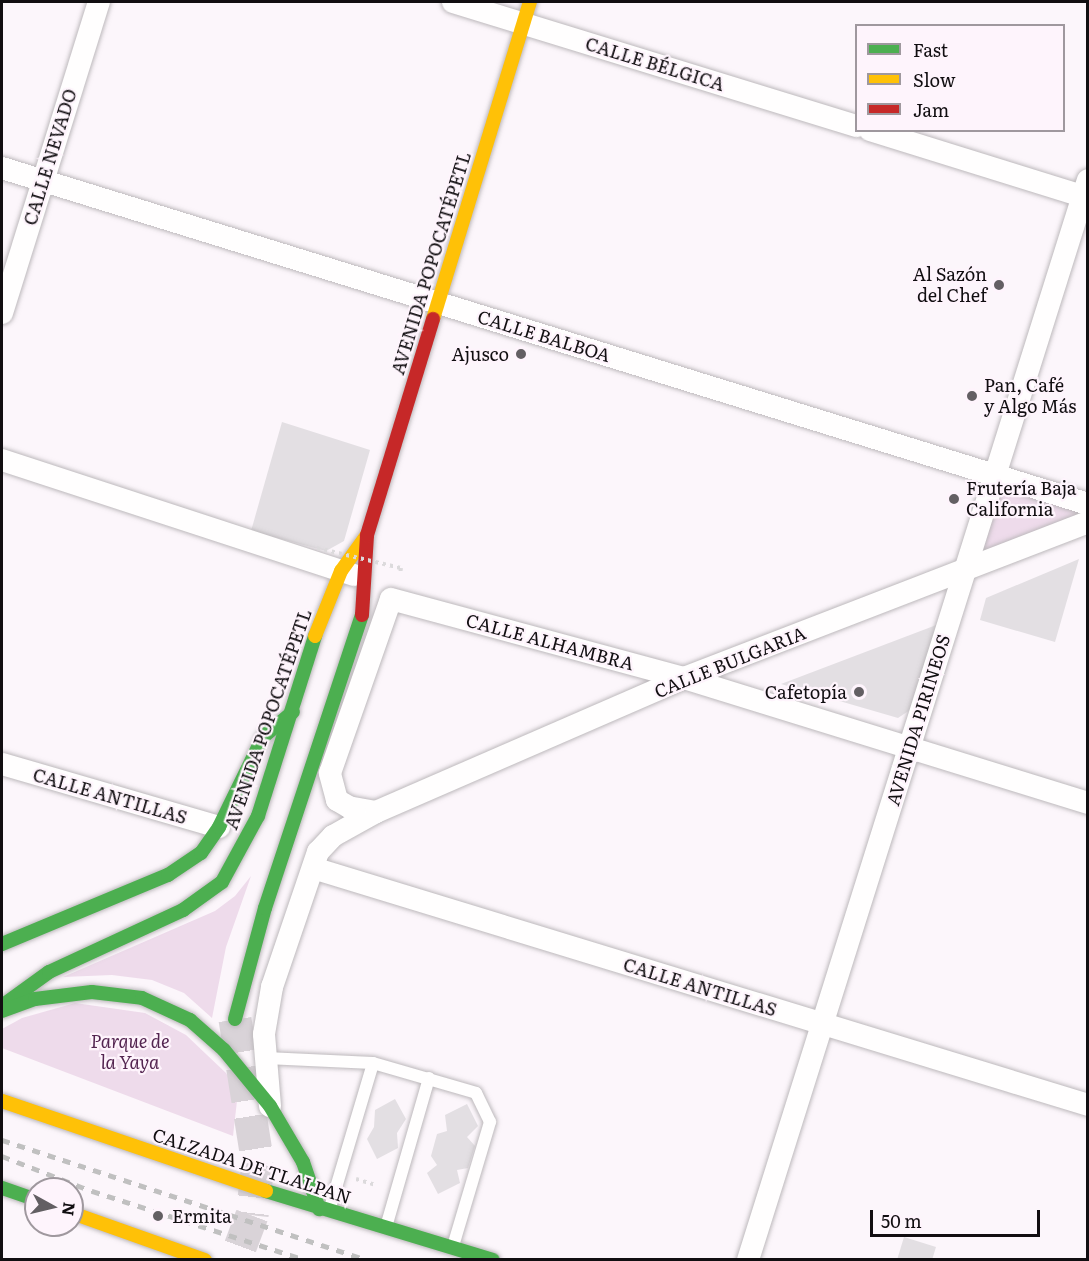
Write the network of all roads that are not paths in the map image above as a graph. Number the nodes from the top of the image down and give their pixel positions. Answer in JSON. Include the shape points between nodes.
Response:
{"nodes":[{"id":1,"x":99,"y":2,"type":"edge"},
{"id":2,"x":453,"y":2,"type":"edge"},
{"id":3,"x":530,"y":2,"type":"edge"},
{"id":4,"x":523,"y":23,"type":"junction"},
{"id":5,"x":855,"y":126,"type":"edge"},
{"id":6,"x":877,"y":132,"type":"edge"},
{"id":7,"x":2,"y":168,"type":"edge"},
{"id":8,"x":43,"y":181,"type":"junction"},
{"id":9,"x":1086,"y":191,"type":"edge"},
{"id":10,"x":437,"y":303,"type":"junction"},
{"id":11,"x":2,"y":313,"type":"edge"},
{"id":12,"x":2,"y":460,"type":"edge"},
{"id":13,"x":995,"y":476,"type":"junction"},
{"id":14,"x":1088,"y":504,"type":"edge"},
{"id":15,"x":1088,"y":522,"type":"edge"},
{"id":16,"x":367,"y":535,"type":"junction"},
{"id":17,"x":966,"y":569,"type":"junction"},
{"id":18,"x":341,"y":571,"type":"junction"},
{"id":19,"x":363,"y":578,"type":"junction"},
{"id":20,"x":684,"y":678,"type":"junction"},
{"id":21,"x":293,"y":712,"type":"junction"},
{"id":22,"x":910,"y":748,"type":"junction"},
{"id":23,"x":2,"y":764,"type":"edge"},
{"id":24,"x":1088,"y":803,"type":"edge"},
{"id":25,"x":376,"y":812,"type":"junction"},
{"id":26,"x":219,"y":827,"type":"junction"},
{"id":27,"x":313,"y":868,"type":"junction"},
{"id":28,"x":2,"y":944,"type":"edge"},
{"id":29,"x":2,"y":1006,"type":"edge"},
{"id":30,"x":2,"y":1011,"type":"edge"},
{"id":31,"x":235,"y":1019,"type":"tunnel mouth"},
{"id":32,"x":822,"y":1024,"type":"junction"},
{"id":33,"x":266,"y":1058,"type":"junction"},
{"id":34,"x":373,"y":1063,"type":"junction"},
{"id":35,"x":429,"y":1078,"type":"junction"},
{"id":36,"x":2,"y":1101,"type":"edge"},
{"id":37,"x":1088,"y":1105,"type":"edge"},
{"id":38,"x":270,"y":1106,"type":"junction"},
{"id":39,"x":2,"y":1188,"type":"edge"},
{"id":40,"x":24,"y":1196,"type":"edge"},
{"id":41,"x":2,"y":1202,"type":"edge"},
{"id":42,"x":24,"y":1210,"type":"edge"},
{"id":43,"x":324,"y":1211,"type":"junction"},
{"id":44,"x":84,"y":1217,"type":"edge"},
{"id":45,"x":386,"y":1228,"type":"junction"},
{"id":46,"x":84,"y":1232,"type":"edge"},
{"id":47,"x":453,"y":1247,"type":"junction"},
{"id":48,"x":162,"y":1260,"type":"edge"},
{"id":49,"x":205,"y":1260,"type":"edge"},
{"id":50,"x":493,"y":1260,"type":"edge"},
{"id":51,"x":748,"y":1260,"type":"edge"}],
"edges":[{"from":1,"to":8,"type":"street","name":"CALLE NEVADO"},
{"from":2,"to":4,"type":"street","name":"CALLE BÉLGICA"},
{"from":3,"to":4,"type":"main road","name":"AVENIDA POPOCATÉPETL"},
{"from":4,"to":5,"type":"street","name":"CALLE BÉLGICA"},
{"from":4,"to":10,"type":"main road","name":"AVENIDA POPOCATÉPETL"},
{"from":6,"to":9,"type":"street"},
{"from":7,"to":8,"type":"street","name":"CALLE BALBOA"},
{"from":8,"to":10,"type":"street","name":"CALLE BALBOA"},
{"from":8,"to":11,"type":"street","name":"CALLE NEVADO"},
{"from":9,"to":13,"type":"street","name":"AVENIDA PIRINEOS"},
{"from":10,"to":13,"type":"street","name":"CALLE BALBOA"},
{"from":10,"to":16,"type":"main road","name":"AVENIDA POPOCATÉPETL"},
{"from":12,"to":18,"type":"street"},
{"from":13,"to":14,"type":"street","name":"CALLE BALBOA"},
{"from":13,"to":17,"type":"street","name":"AVENIDA PIRINEOS"},
{"from":15,"to":17,"type":"street","name":"CALLE BULGARIA"},
{"from":16,"to":18,"type":"main road","name":"AVENIDA POPOCATÉPETL"},
{"from":16,"to":19,"type":"main road","name":"AVENIDA POPOCATÉPETL"},
{"from":17,"to":20,"type":"street","name":"CALLE BULGARIA"},
{"from":17,"to":22,"type":"street","name":"AVENIDA PIRINEOS"},
{"from":18,"to":19,"type":"street"},
{"from":18,"to":21,"type":"main road","name":"AVENIDA POPOCATÉPETL","via":[[325,606]]},
{"from":19,"to":31,"type":"main road","name":"AVENIDA POPOCATÉPETL","via":[[362,616],[266,908]]},
{"from":20,"to":22,"type":"street","name":"CALLE ALHAMBRA"},
{"from":20,"to":25,"type":"street","name":"CALLE BULGARIA"},
{"from":20,"to":25,"type":"street","name":"CALLE ALHAMBRA","via":[[391,599],[330,773],[337,800],[349,807]]},
{"from":21,"to":26,"type":"main road","via":[[263,736]]},
{"from":21,"to":29,"type":"main road","name":"AVENIDA POPOCATÉPETL","via":[[258,816],[222,882],[183,910],[49,972]]},
{"from":22,"to":24,"type":"street","name":"CALLE ALHAMBRA"},
{"from":22,"to":32,"type":"street","name":"AVENIDA PIRINEOS"},
{"from":23,"to":26,"type":"street","name":"CALLE ANTILLAS"},
{"from":25,"to":27,"type":"street","name":"CALLE BULGARIA","via":[[333,836],[318,852]]},
{"from":26,"to":28,"type":"main road","via":[[201,853],[168,875]]},
{"from":27,"to":32,"type":"street","name":"CALLE ANTILLAS"},
{"from":27,"to":33,"type":"street","name":"CALLE BULGARIA","via":[[272,987],[264,1034]]},
{"from":30,"to":38,"type":"main road","via":[[67,993],[113,994],[165,1006],[190,1020],[224,1050]]},
{"from":32,"to":37,"type":"street","name":"CALLE ANTILLAS"},
{"from":32,"to":51,"type":"street","name":"AVENIDA PIRINEOS"},
{"from":33,"to":34,"type":"lane"},
{"from":33,"to":38,"type":"street","name":"CALLE BULGARIA"},
{"from":34,"to":35,"type":"lane"},
{"from":34,"to":43,"type":"lane"},
{"from":35,"to":45,"type":"lane"},
{"from":35,"to":47,"type":"lane","via":[[476,1093],[490,1122]]},
{"from":36,"to":43,"type":"main road","name":"CALZADA DE TLALPAN"},
{"from":38,"to":43,"type":"main road","via":[[303,1162]]},
{"from":39,"to":40,"type":"main road"},
{"from":41,"to":42,"type":"lane"},
{"from":43,"to":45,"type":"main road","name":"CALZADA DE TLALPAN"},
{"from":44,"to":49,"type":"main road"},
{"from":45,"to":47,"type":"main road","name":"CALZADA DE TLALPAN"},
{"from":46,"to":48,"type":"lane"},
{"from":47,"to":50,"type":"main road","name":"CALZADA DE TLALPAN"}]}
